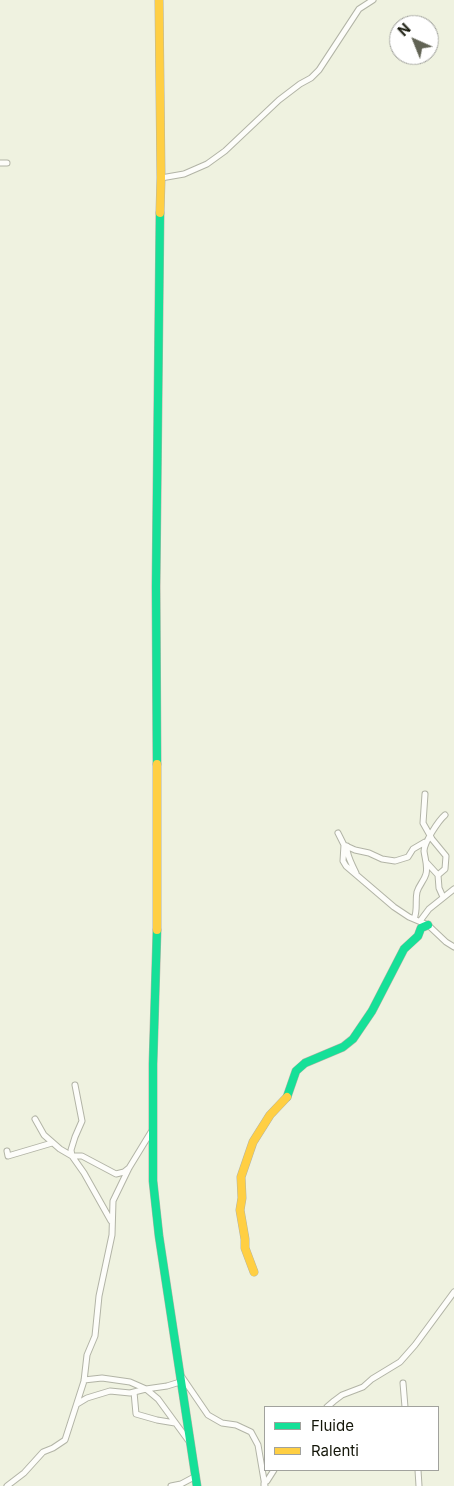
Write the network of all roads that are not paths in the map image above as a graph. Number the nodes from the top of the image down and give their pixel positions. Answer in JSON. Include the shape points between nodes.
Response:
{"nodes":[{"id":1,"x":159,"y":0,"type":"edge"},
{"id":2,"x":373,"y":0,"type":"edge"},
{"id":3,"x":0,"y":163,"type":"edge"},
{"id":4,"x":7,"y":163,"type":"dead end"},
{"id":5,"x":161,"y":178,"type":"junction"},
{"id":6,"x":425,"y":794,"type":"dead end"},
{"id":7,"x":445,"y":815,"type":"dead end"},
{"id":8,"x":338,"y":833,"type":"dead end"},
{"id":9,"x":431,"y":837,"type":"junction"},
{"id":10,"x":425,"y":842,"type":"junction"},
{"id":11,"x":346,"y":846,"type":"junction"},
{"id":12,"x":427,"y":863,"type":"junction"},
{"id":13,"x":438,"y":875,"type":"junction"},
{"id":14,"x":454,"y":889,"type":"edge"},
{"id":15,"x":443,"y":897,"type":"junction"},
{"id":16,"x":414,"y":919,"type":"junction"},
{"id":17,"x":420,"y":921,"type":"junction"},
{"id":18,"x":428,"y":925,"type":"junction"},
{"id":19,"x":454,"y":948,"type":"edge"},
{"id":20,"x":75,"y":1085,"type":"dead end"},
{"id":21,"x":35,"y":1119,"type":"dead end"},
{"id":22,"x":153,"y":1128,"type":"junction"},
{"id":23,"x":52,"y":1142,"type":"junction"},
{"id":24,"x":7,"y":1151,"type":"dead end"},
{"id":25,"x":72,"y":1156,"type":"junction"},
{"id":26,"x":130,"y":1168,"type":"junction"},
{"id":27,"x":113,"y":1228,"type":"junction"},
{"id":28,"x":254,"y":1272,"type":"dead end"},
{"id":29,"x":454,"y":1292,"type":"edge"},
{"id":30,"x":179,"y":1372,"type":"junction"},
{"id":31,"x":84,"y":1380,"type":"junction"},
{"id":32,"x":180,"y":1382,"type":"junction"},
{"id":33,"x":403,"y":1383,"type":"dead end"},
{"id":34,"x":146,"y":1389,"type":"junction"},
{"id":35,"x":134,"y":1392,"type":"junction"},
{"id":36,"x":76,"y":1405,"type":"junction"},
{"id":37,"x":328,"y":1406,"type":"edge"},
{"id":38,"x":405,"y":1406,"type":"edge"},
{"id":39,"x":175,"y":1423,"type":"junction"},
{"id":40,"x":190,"y":1442,"type":"junction"},
{"id":41,"x":273,"y":1471,"type":"edge"},
{"id":42,"x":418,"y":1471,"type":"edge"},
{"id":43,"x":196,"y":1476,"type":"junction"},
{"id":44,"x":264,"y":1485,"type":"edge"},
{"id":45,"x":7,"y":1486,"type":"edge"},
{"id":46,"x":171,"y":1486,"type":"edge"},
{"id":47,"x":197,"y":1486,"type":"edge"},
{"id":48,"x":419,"y":1486,"type":"edge"}],
"edges":[{"from":1,"to":5,"type":"main road"},
{"from":2,"to":5,"type":"street","via":[[359,8],[311,78],[279,100],[207,164],[184,174]]},
{"from":3,"to":4,"type":"street"},
{"from":5,"to":22,"type":"main road","via":[[156,586],[158,903]]},
{"from":6,"to":9,"type":"street","via":[[423,823]]},
{"from":7,"to":9,"type":"street"},
{"from":8,"to":11,"type":"street"},
{"from":9,"to":10,"type":"street"},
{"from":9,"to":13,"type":"street","via":[[446,856],[445,869]]},
{"from":10,"to":11,"type":"street","via":[[413,849],[408,857],[396,861]]},
{"from":10,"to":12,"type":"street"},
{"from":11,"to":16,"type":"street","via":[[346,866],[394,907]]},
{"from":12,"to":13,"type":"street"},
{"from":12,"to":16,"type":"street","via":[[425,877],[418,890]]},
{"from":13,"to":15,"type":"street"},
{"from":14,"to":15,"type":"street"},
{"from":15,"to":17,"type":"street"},
{"from":16,"to":17,"type":"street"},
{"from":17,"to":18,"type":"street"},
{"from":18,"to":19,"type":"street"},
{"from":18,"to":28,"type":"main road","via":[[404,949],[372,1011],[353,1039],[296,1070],[286,1098],[253,1142],[241,1177],[240,1210],[245,1248]]},
{"from":20,"to":25,"type":"street","via":[[82,1121],[71,1150]]},
{"from":21,"to":23,"type":"street","via":[[44,1136]]},
{"from":22,"to":26,"type":"street"},
{"from":22,"to":30,"type":"main road","via":[[155,1208]]},
{"from":23,"to":24,"type":"street","via":[[8,1156]]},
{"from":23,"to":25,"type":"street"},
{"from":25,"to":26,"type":"street","via":[[82,1156],[116,1174]]},
{"from":25,"to":27,"type":"street","via":[[106,1210]]},
{"from":26,"to":27,"type":"street","via":[[113,1201]]},
{"from":27,"to":31,"type":"street","via":[[95,1336],[87,1355]]},
{"from":29,"to":37,"type":"street","via":[[400,1362]]},
{"from":30,"to":32,"type":"main road"},
{"from":30,"to":44,"type":"street","via":[[208,1415],[251,1432],[258,1445]]},
{"from":31,"to":34,"type":"street","via":[[102,1378],[130,1382]]},
{"from":31,"to":36,"type":"street"},
{"from":32,"to":34,"type":"street"},
{"from":32,"to":40,"type":"main road"},
{"from":33,"to":38,"type":"street"},
{"from":34,"to":35,"type":"street"},
{"from":34,"to":39,"type":"street","via":[[158,1399]]},
{"from":35,"to":36,"type":"street","via":[[110,1391]]},
{"from":35,"to":39,"type":"street","via":[[136,1414]]},
{"from":36,"to":45,"type":"street","via":[[65,1440],[43,1452]]},
{"from":39,"to":40,"type":"street"},
{"from":40,"to":43,"type":"main road"},
{"from":41,"to":44,"type":"street"},
{"from":42,"to":48,"type":"street"},
{"from":43,"to":46,"type":"street"},
{"from":43,"to":47,"type":"main road"}]}
